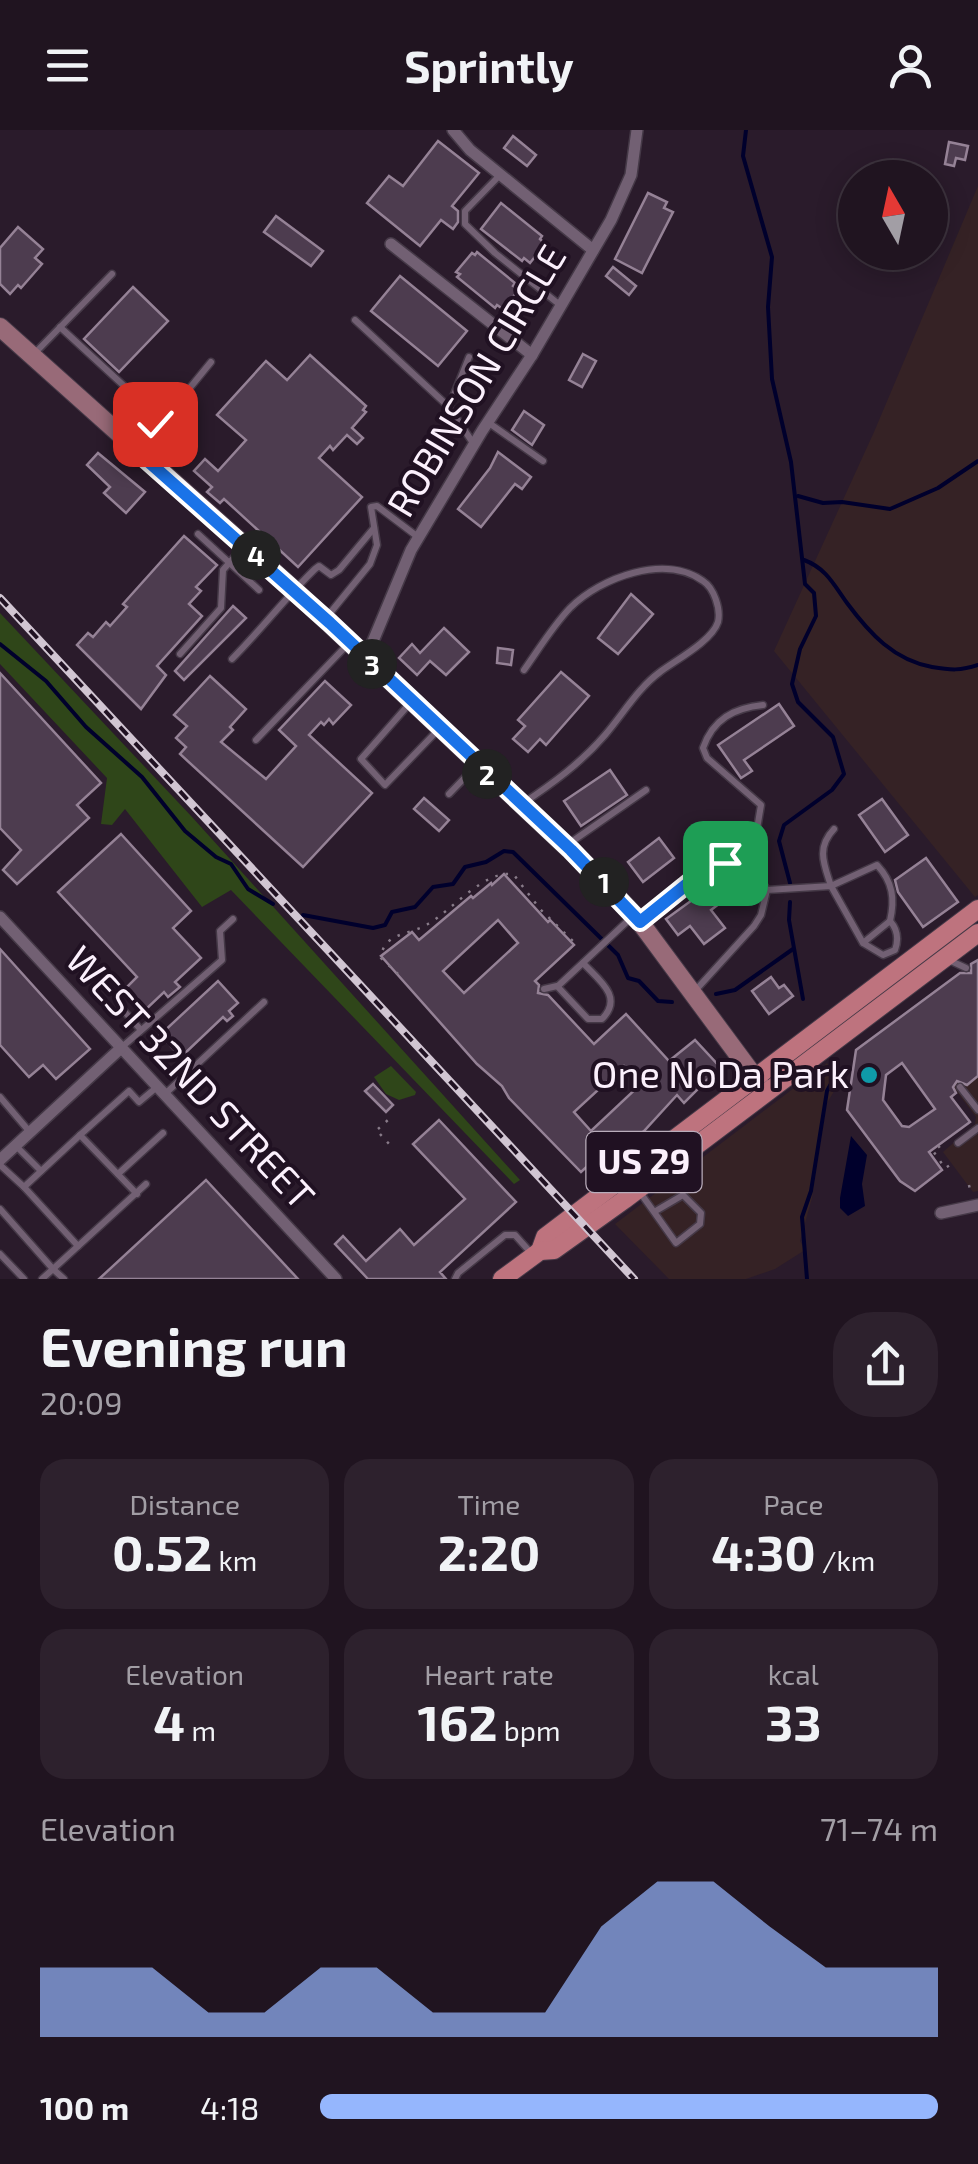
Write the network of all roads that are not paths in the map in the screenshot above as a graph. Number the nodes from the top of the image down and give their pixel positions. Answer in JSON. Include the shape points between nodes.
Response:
{"nodes":[{"id":1,"x":453,"y":130,"type":"edge"},
{"id":2,"x":637,"y":130,"type":"edge"},
{"id":3,"x":500,"y":175,"type":"junction"},
{"id":4,"x":391,"y":244,"type":"dead end"},
{"id":5,"x":593,"y":250,"type":"junction"},
{"id":6,"x":112,"y":274,"type":"dead end"},
{"id":7,"x":561,"y":306,"type":"junction"},
{"id":8,"x":355,"y":320,"type":"dead end"},
{"id":9,"x":0,"y":327,"type":"edge"},
{"id":10,"x":60,"y":327,"type":"junction"},
{"id":11,"x":32,"y":356,"type":"junction"},
{"id":12,"x":470,"y":356,"type":"dead end"},
{"id":13,"x":532,"y":356,"type":"junction"},
{"id":14,"x":211,"y":362,"type":"dead end"},
{"id":15,"x":449,"y":408,"type":"junction"},
{"id":16,"x":160,"y":420,"type":"junction"},
{"id":17,"x":488,"y":422,"type":"junction"},
{"id":18,"x":474,"y":444,"type":"junction"},
{"id":19,"x":132,"y":447,"type":"junction"},
{"id":20,"x":543,"y":462,"type":"dead end"},
{"id":21,"x":374,"y":528,"type":"junction"},
{"id":22,"x":198,"y":534,"type":"dead end"},
{"id":23,"x":418,"y":537,"type":"junction"},
{"id":24,"x":244,"y":545,"type":"junction"},
{"id":25,"x":230,"y":563,"type":"junction"},
{"id":26,"x":259,"y":590,"type":"dead end"},
{"id":27,"x":294,"y":590,"type":"junction"},
{"id":28,"x":325,"y":619,"type":"junction"},
{"id":29,"x":350,"y":642,"type":"junction"},
{"id":30,"x":180,"y":654,"type":"dead end"},
{"id":31,"x":366,"y":658,"type":"junction"},
{"id":32,"x":232,"y":659,"type":"dead end"},
{"id":33,"x":524,"y":670,"type":"dead end"},
{"id":34,"x":412,"y":701,"type":"junction"},
{"id":35,"x":763,"y":705,"type":"dead end"},
{"id":36,"x":440,"y":728,"type":"junction"},
{"id":37,"x":256,"y":740,"type":"dead end"},
{"id":38,"x":478,"y":764,"type":"junction"},
{"id":39,"x":646,"y":790,"type":"dead end"},
{"id":40,"x":449,"y":794,"type":"dead end"},
{"id":41,"x":521,"y":805,"type":"junction"},
{"id":42,"x":834,"y":829,"type":"dead end"},
{"id":43,"x":566,"y":846,"type":"junction"},
{"id":44,"x":751,"y":864,"type":"junction"},
{"id":45,"x":831,"y":886,"type":"junction"},
{"id":46,"x":767,"y":890,"type":"junction"},
{"id":47,"x":978,"y":909,"type":"edge"},
{"id":48,"x":0,"y":917,"type":"edge"},
{"id":49,"x":234,"y":919,"type":"dead end"},
{"id":50,"x":637,"y":919,"type":"junction"},
{"id":51,"x":890,"y":921,"type":"junction"},
{"id":52,"x":978,"y":933,"type":"edge"},
{"id":53,"x":863,"y":943,"type":"junction"},
{"id":54,"x":901,"y":957,"type":"junction"},
{"id":55,"x":940,"y":962,"type":"junction"},
{"id":56,"x":583,"y":963,"type":"junction"},
{"id":57,"x":966,"y":968,"type":"dead end"},
{"id":58,"x":557,"y":986,"type":"junction"},
{"id":59,"x":544,"y":989,"type":"dead end"},
{"id":60,"x":693,"y":993,"type":"junction"},
{"id":61,"x":264,"y":1002,"type":"dead end"},
{"id":62,"x":123,"y":1010,"type":"dead end"},
{"id":63,"x":141,"y":1030,"type":"junction"},
{"id":64,"x":121,"y":1048,"type":"junction"},
{"id":65,"x":761,"y":1086,"type":"junction"},
{"id":66,"x":960,"y":1086,"type":"dead end"},
{"id":67,"x":161,"y":1091,"type":"junction"},
{"id":68,"x":0,"y":1097,"type":"edge"},
{"id":69,"x":978,"y":1110,"type":"edge"},
{"id":70,"x":978,"y":1128,"type":"edge"},
{"id":71,"x":30,"y":1132,"type":"junction"},
{"id":72,"x":163,"y":1133,"type":"dead end"},
{"id":73,"x":80,"y":1135,"type":"junction"},
{"id":74,"x":958,"y":1143,"type":"dead end"},
{"id":75,"x":16,"y":1146,"type":"junction"},
{"id":76,"x":0,"y":1162,"type":"edge"},
{"id":77,"x":41,"y":1171,"type":"junction"},
{"id":78,"x":118,"y":1174,"type":"junction"},
{"id":79,"x":146,"y":1184,"type":"dead end"},
{"id":80,"x":24,"y":1187,"type":"junction"},
{"id":81,"x":638,"y":1190,"type":"junction"},
{"id":82,"x":137,"y":1194,"type":"junction"},
{"id":83,"x":978,"y":1205,"type":"edge"},
{"id":84,"x":0,"y":1208,"type":"edge"},
{"id":85,"x":654,"y":1212,"type":"junction"},
{"id":86,"x":941,"y":1213,"type":"dead end"},
{"id":87,"x":78,"y":1246,"type":"junction"},
{"id":88,"x":0,"y":1254,"type":"edge"},
{"id":89,"x":536,"y":1254,"type":"junction"},
{"id":90,"x":54,"y":1269,"type":"junction"},
{"id":91,"x":24,"y":1279,"type":"edge"},
{"id":92,"x":42,"y":1279,"type":"edge"},
{"id":93,"x":64,"y":1279,"type":"edge"},
{"id":94,"x":336,"y":1279,"type":"edge"},
{"id":95,"x":455,"y":1279,"type":"edge"},
{"id":96,"x":502,"y":1279,"type":"edge"}],
"edges":[{"from":1,"to":3,"type":"street","name":"ROBINSON CIRCLE"},
{"from":2,"to":5,"type":"street","via":[[631,175]]},
{"from":3,"to":5,"type":"street","name":"ROBINSON CIRCLE"},
{"from":3,"to":7,"type":"lane","via":[[466,211],[465,224]]},
{"from":4,"to":13,"type":"street"},
{"from":5,"to":7,"type":"street","name":"ROBINSON CIRCLE"},
{"from":6,"to":10,"type":"lane"},
{"from":7,"to":13,"type":"street","name":"ROBINSON CIRCLE"},
{"from":8,"to":15,"type":"lane"},
{"from":9,"to":11,"type":"main road"},
{"from":10,"to":11,"type":"lane"},
{"from":10,"to":16,"type":"lane"},
{"from":11,"to":19,"type":"main road"},
{"from":12,"to":15,"type":"lane"},
{"from":13,"to":17,"type":"street","name":"ROBINSON CIRCLE"},
{"from":14,"to":16,"type":"lane"},
{"from":15,"to":18,"type":"lane"},
{"from":16,"to":19,"type":"lane"},
{"from":17,"to":18,"type":"street","name":"ROBINSON CIRCLE"},
{"from":17,"to":20,"type":"lane"},
{"from":18,"to":23,"type":"street","name":"ROBINSON CIRCLE"},
{"from":19,"to":24,"type":"main road"},
{"from":21,"to":23,"type":"lane","via":[[376,506]]},
{"from":21,"to":27,"type":"lane","via":[[339,570],[330,575],[319,566]]},
{"from":21,"to":28,"type":"lane","via":[[370,564]]},
{"from":22,"to":25,"type":"lane"},
{"from":23,"to":31,"type":"street","name":"ROBINSON CIRCLE"},
{"from":24,"to":25,"type":"lane"},
{"from":24,"to":27,"type":"main road"},
{"from":25,"to":26,"type":"lane"},
{"from":25,"to":30,"type":"lane","via":[[223,570],[221,608]]},
{"from":27,"to":28,"type":"main road"},
{"from":27,"to":32,"type":"lane"},
{"from":28,"to":29,"type":"main road"},
{"from":29,"to":31,"type":"main road"},
{"from":29,"to":37,"type":"lane"},
{"from":31,"to":34,"type":"main road"},
{"from":33,"to":41,"type":"lane","via":[[574,604],[622,575],[687,570],[708,584],[718,608],[714,629],[657,674],[561,777]]},
{"from":34,"to":36,"type":"main road"},
{"from":34,"to":36,"type":"lane","via":[[361,760],[385,785]]},
{"from":35,"to":44,"type":"lane","via":[[714,724],[703,748],[761,805]]},
{"from":36,"to":38,"type":"main road"},
{"from":38,"to":40,"type":"lane"},
{"from":38,"to":41,"type":"main road"},
{"from":39,"to":43,"type":"lane"},
{"from":41,"to":43,"type":"main road"},
{"from":42,"to":45,"type":"lane","via":[[820,855]]},
{"from":43,"to":50,"type":"main road"},
{"from":44,"to":46,"type":"lane"},
{"from":44,"to":50,"type":"lane","via":[[707,868]]},
{"from":45,"to":46,"type":"lane"},
{"from":45,"to":51,"type":"lane","via":[[877,865],[895,902]]},
{"from":45,"to":53,"type":"lane"},
{"from":46,"to":60,"type":"lane","via":[[754,926]]},
{"from":47,"to":54,"type":"main road","number":"US 29"},
{"from":48,"to":64,"type":"street","name":"WEST 32ND STREET"},
{"from":49,"to":63,"type":"lane","via":[[220,931],[222,960]]},
{"from":50,"to":56,"type":"lane"},
{"from":50,"to":60,"type":"main road"},
{"from":51,"to":53,"type":"lane"},
{"from":51,"to":54,"type":"lane"},
{"from":52,"to":55,"type":"main road","number":"US 29"},
{"from":53,"to":54,"type":"lane"},
{"from":54,"to":65,"type":"main road","number":"US 29"},
{"from":55,"to":57,"type":"lane"},
{"from":55,"to":65,"type":"main road","number":"US 29"},
{"from":56,"to":58,"type":"lane"},
{"from":56,"to":58,"type":"lane","via":[[610,993],[606,1016],[588,1019]]},
{"from":58,"to":59,"type":"lane"},
{"from":60,"to":65,"type":"main road"},
{"from":61,"to":67,"type":"lane"},
{"from":62,"to":63,"type":"lane"},
{"from":63,"to":64,"type":"lane"},
{"from":64,"to":67,"type":"street","name":"WEST 32ND STREET"},
{"from":64,"to":71,"type":"street"},
{"from":65,"to":81,"type":"main road","number":"US 29"},
{"from":65,"to":89,"type":"main road","number":"US 29","via":[[546,1237]]},
{"from":66,"to":69,"type":"lane"},
{"from":67,"to":73,"type":"lane","via":[[139,1102],[129,1091]]},
{"from":67,"to":94,"type":"street","name":"WEST 32ND STREET"},
{"from":68,"to":71,"type":"lane"},
{"from":70,"to":74,"type":"lane"},
{"from":71,"to":75,"type":"street"},
{"from":72,"to":78,"type":"lane"},
{"from":73,"to":77,"type":"lane"},
{"from":73,"to":78,"type":"lane"},
{"from":75,"to":76,"type":"street"},
{"from":75,"to":77,"type":"lane"},
{"from":76,"to":80,"type":"lane"},
{"from":77,"to":80,"type":"lane"},
{"from":78,"to":82,"type":"lane"},
{"from":79,"to":82,"type":"lane"},
{"from":80,"to":87,"type":"lane"},
{"from":81,"to":85,"type":"lane"},
{"from":81,"to":89,"type":"main road","number":"US 29","via":[[554,1250]]},
{"from":82,"to":87,"type":"lane"},
{"from":83,"to":86,"type":"street"},
{"from":84,"to":90,"type":"lane"},
{"from":85,"to":85,"type":"lane","via":[[683,1194],[701,1213],[700,1224],[676,1243]]},
{"from":87,"to":90,"type":"lane"},
{"from":88,"to":91,"type":"lane"},
{"from":89,"to":95,"type":"lane","via":[[516,1235],[505,1235]]},
{"from":89,"to":96,"type":"main road","number":"US 29"},
{"from":90,"to":92,"type":"lane"},
{"from":90,"to":93,"type":"lane"}]}
